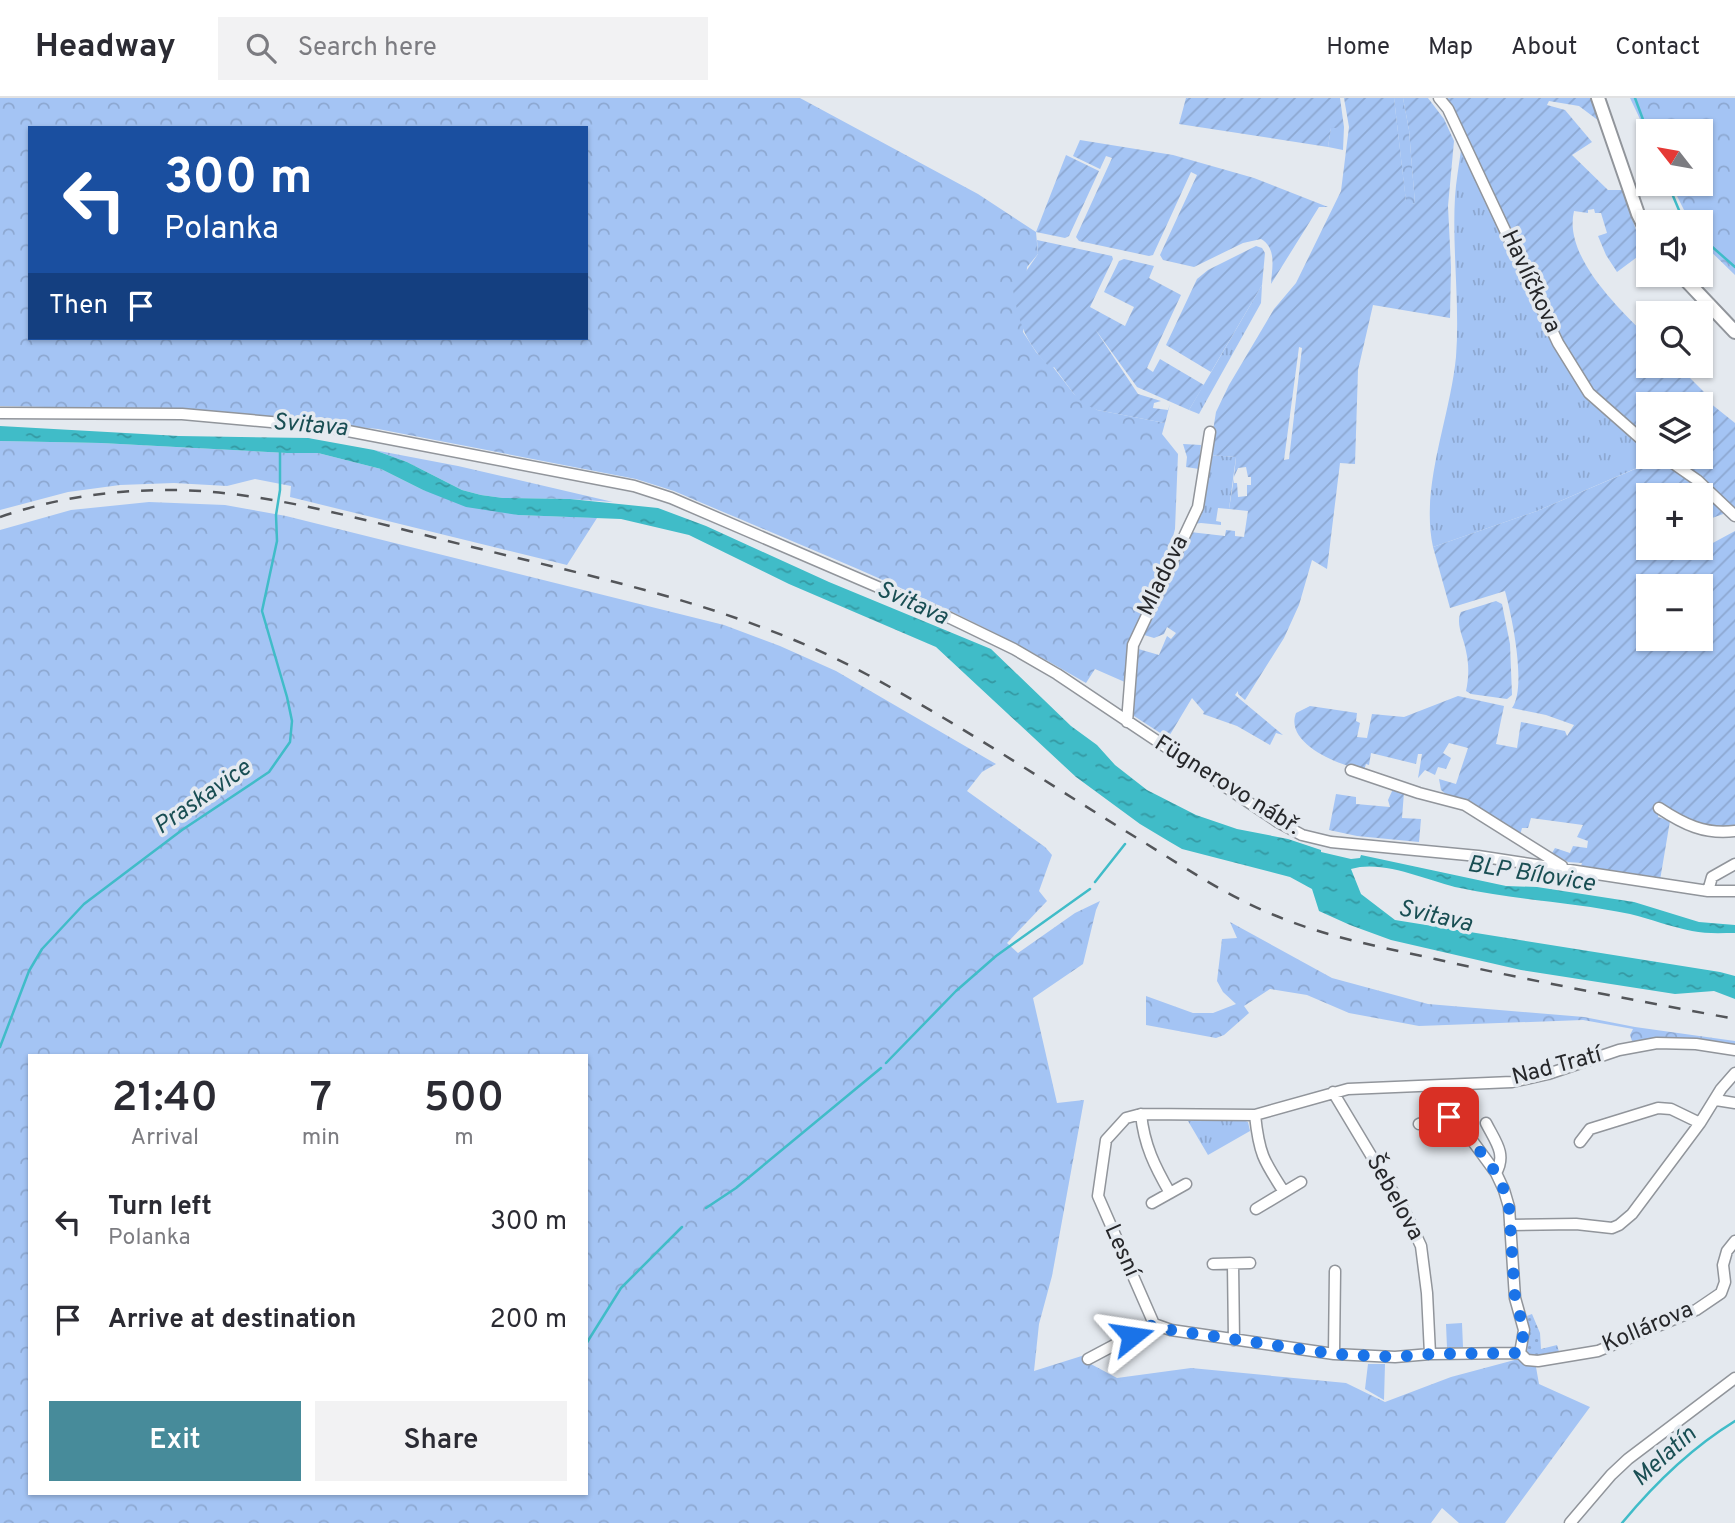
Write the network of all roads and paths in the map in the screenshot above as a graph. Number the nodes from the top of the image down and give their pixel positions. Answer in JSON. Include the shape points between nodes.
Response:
{"nodes":[{"id":1,"x":1439,"y":98,"type":"edge"},
{"id":2,"x":1598,"y":98,"type":"edge"},
{"id":3,"x":1637,"y":210,"type":"edge"},
{"id":4,"x":1692,"y":287,"type":"edge"},
{"id":5,"x":1735,"y":332,"type":"edge"},
{"id":6,"x":0,"y":413,"type":"edge"},
{"id":7,"x":1210,"y":432,"type":"dead end"},
{"id":8,"x":1636,"y":434,"type":"edge"},
{"id":9,"x":1681,"y":469,"type":"edge"},
{"id":10,"x":1735,"y":516,"type":"edge"},
{"id":11,"x":1127,"y":722,"type":"junction"},
{"id":12,"x":1351,"y":770,"type":"dead end"},
{"id":13,"x":1659,"y":807,"type":"dead end"},
{"id":14,"x":1735,"y":831,"type":"edge"},
{"id":15,"x":1735,"y":864,"type":"edge"},
{"id":16,"x":1566,"y":868,"type":"junction"},
{"id":17,"x":1707,"y":891,"type":"junction"},
{"id":18,"x":1735,"y":891,"type":"edge"},
{"id":19,"x":1735,"y":1050,"type":"edge"},
{"id":20,"x":1735,"y":1073,"type":"edge"},
{"id":21,"x":1333,"y":1092,"type":"junction"},
{"id":22,"x":1716,"y":1100,"type":"junction"},
{"id":23,"x":1735,"y":1103,"type":"edge"},
{"id":24,"x":1141,"y":1114,"type":"junction"},
{"id":25,"x":1255,"y":1115,"type":"junction"},
{"id":26,"x":1486,"y":1123,"type":"dead end"},
{"id":27,"x":1700,"y":1123,"type":"junction"},
{"id":28,"x":1419,"y":1124,"type":"dead end"},
{"id":29,"x":1580,"y":1142,"type":"dead end"},
{"id":30,"x":1496,"y":1173,"type":"junction"},
{"id":31,"x":1301,"y":1182,"type":"dead end"},
{"id":32,"x":1186,"y":1184,"type":"dead end"},
{"id":33,"x":1284,"y":1192,"type":"junction"},
{"id":34,"x":1170,"y":1193,"type":"junction"},
{"id":35,"x":1152,"y":1203,"type":"dead end"},
{"id":36,"x":1256,"y":1209,"type":"dead end"},
{"id":37,"x":1510,"y":1225,"type":"junction"},
{"id":38,"x":1735,"y":1241,"type":"edge"},
{"id":39,"x":1250,"y":1263,"type":"dead end"},
{"id":40,"x":1213,"y":1264,"type":"dead end"},
{"id":41,"x":1233,"y":1264,"type":"junction"},
{"id":42,"x":1335,"y":1271,"type":"dead end"},
{"id":43,"x":1154,"y":1324,"type":"junction"},
{"id":44,"x":1234,"y":1340,"type":"junction"},
{"id":45,"x":1520,"y":1353,"type":"junction"},
{"id":46,"x":1334,"y":1354,"type":"junction"},
{"id":47,"x":1430,"y":1354,"type":"junction"},
{"id":48,"x":1088,"y":1359,"type":"dead end"},
{"id":49,"x":1735,"y":1378,"type":"edge"},
{"id":50,"x":1570,"y":1523,"type":"edge"}],
"edges":[{"from":1,"to":8,"type":"street","name":"Havlíčkova","via":[[1576,375],[1589,393]]},
{"from":2,"to":3,"type":"main road"},
{"from":4,"to":5,"type":"main road"},
{"from":6,"to":11,"type":"street","name":"Fügnerovo nábř.","via":[[182,414],[327,427],[634,486],[950,618],[1058,674]]},
{"from":7,"to":11,"type":"street","name":"Mladova","via":[[1198,508],[1133,645]]},
{"from":9,"to":10,"type":"street"},
{"from":11,"to":16,"type":"street","name":"Fügnerovo nábř.","via":[[1302,835]]},
{"from":12,"to":16,"type":"street","name":"Fügnerovo nábř.","via":[[1465,804]]},
{"from":13,"to":14,"type":"street","via":[[1706,831]]},
{"from":15,"to":17,"type":"street","via":[[1712,877]]},
{"from":16,"to":17,"type":"street","name":"Fügnerovo nábř."},
{"from":17,"to":18,"type":"street","name":"Fügnerovo nábř."},
{"from":19,"to":21,"type":"street","name":"Nad Tratí","via":[[1657,1043],[1512,1082]]},
{"from":20,"to":22,"type":"street"},
{"from":21,"to":25,"type":"street","name":"Nad Tratí"},
{"from":21,"to":47,"type":"street","name":"Šebelova","via":[[1421,1246]]},
{"from":22,"to":23,"type":"street"},
{"from":22,"to":27,"type":"street"},
{"from":24,"to":25,"type":"street","name":"Nad Tratí"},
{"from":24,"to":34,"type":"street","via":[[1152,1162]]},
{"from":24,"to":43,"type":"street","name":"Lesní","via":[[1126,1118],[1106,1140],[1098,1196]]},
{"from":25,"to":33,"type":"street","via":[[1263,1160]]},
{"from":26,"to":30,"type":"street","via":[[1502,1153]]},
{"from":27,"to":29,"type":"street","via":[[1658,1108],[1590,1129]]},
{"from":27,"to":37,"type":"street","via":[[1619,1225]]},
{"from":28,"to":30,"type":"street","via":[[1439,1116],[1453,1119]]},
{"from":30,"to":37,"type":"street","via":[[1509,1207]]},
{"from":31,"to":33,"type":"street"},
{"from":32,"to":34,"type":"street"},
{"from":33,"to":36,"type":"street"},
{"from":34,"to":35,"type":"street"},
{"from":37,"to":45,"type":"street","via":[[1515,1298],[1524,1330]]},
{"from":38,"to":45,"type":"street","name":"Kollárova","via":[[1723,1265],[1721,1293],[1696,1310],[1598,1351],[1538,1362]]},
{"from":39,"to":41,"type":"street"},
{"from":40,"to":41,"type":"street"},
{"from":41,"to":44,"type":"street"},
{"from":42,"to":46,"type":"street"},
{"from":43,"to":44,"type":"street"},
{"from":43,"to":48,"type":"street"},
{"from":44,"to":46,"type":"street"},
{"from":45,"to":47,"type":"street"},
{"from":46,"to":47,"type":"street"},
{"from":49,"to":50,"type":"street","via":[[1628,1459]]}]}
